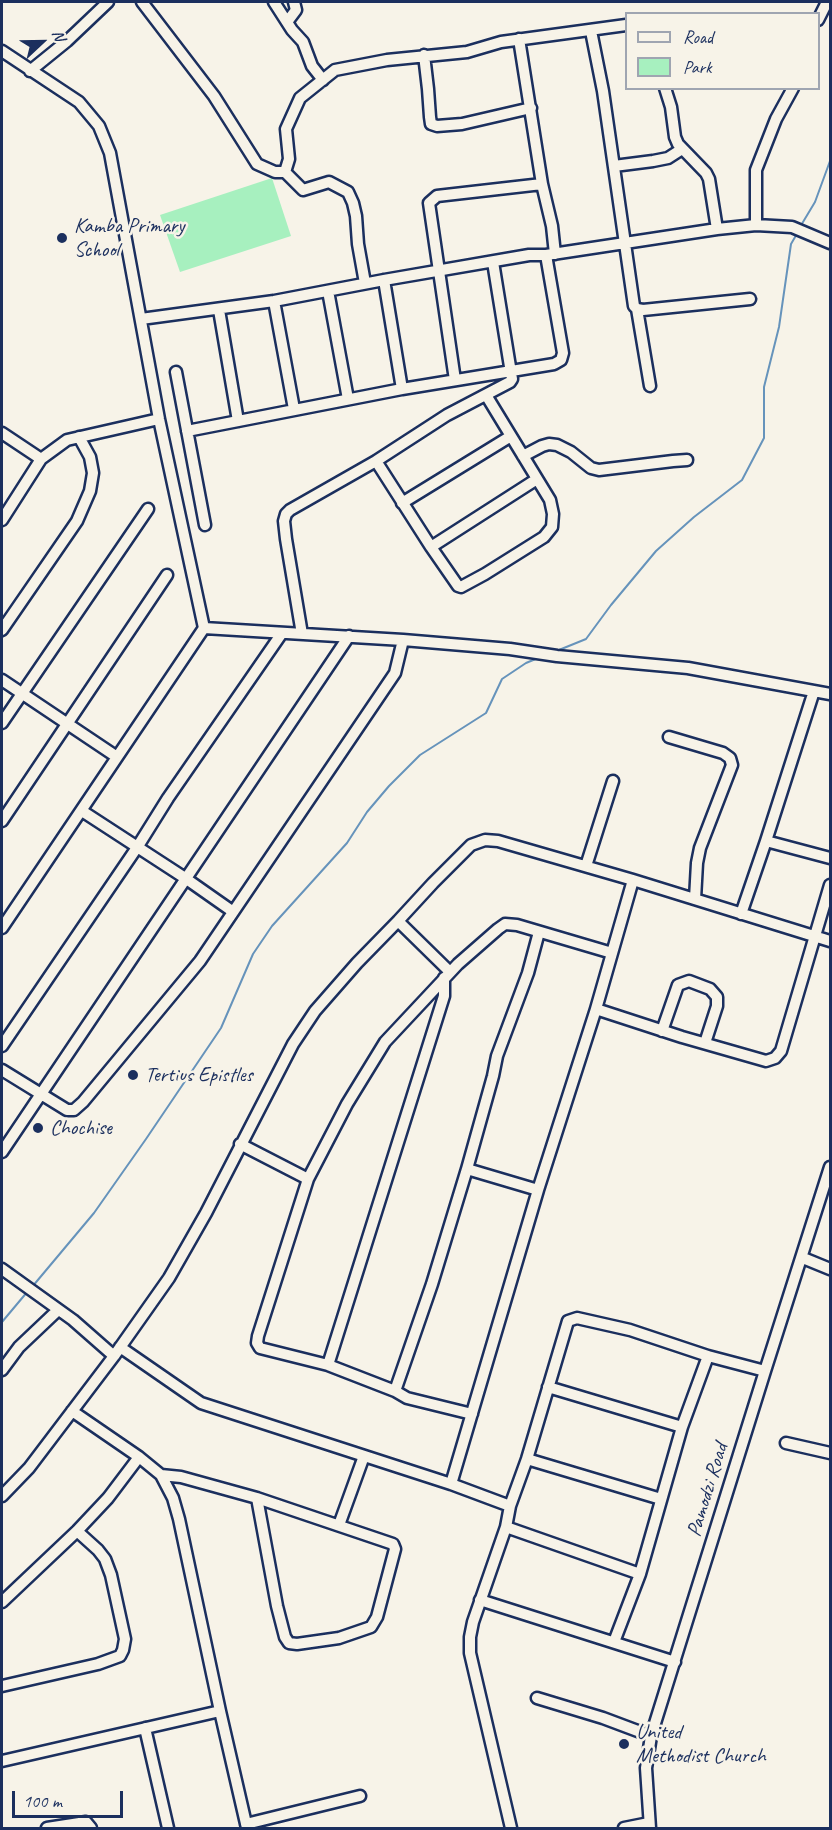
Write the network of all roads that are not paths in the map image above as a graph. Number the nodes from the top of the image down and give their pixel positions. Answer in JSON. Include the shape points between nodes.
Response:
{"nodes":[{"id":1,"x":108,"y":2,"type":"edge"},
{"id":2,"x":142,"y":2,"type":"edge"},
{"id":3,"x":274,"y":2,"type":"edge"},
{"id":4,"x":294,"y":2,"type":"edge"},
{"id":5,"x":827,"y":2,"type":"edge"},
{"id":6,"x":820,"y":18,"type":"edge"},
{"id":7,"x":287,"y":22,"type":"junction"},
{"id":8,"x":625,"y":25,"type":"edge"},
{"id":9,"x":591,"y":31,"type":"junction"},
{"id":10,"x":519,"y":39,"type":"junction"},
{"id":11,"x":2,"y":51,"type":"edge"},
{"id":12,"x":424,"y":55,"type":"junction"},
{"id":13,"x":30,"y":71,"type":"junction"},
{"id":14,"x":323,"y":80,"type":"junction"},
{"id":15,"x":666,"y":90,"type":"edge"},
{"id":16,"x":792,"y":90,"type":"edge"},
{"id":17,"x":531,"y":108,"type":"junction"},
{"id":18,"x":682,"y":149,"type":"junction"},
{"id":19,"x":614,"y":166,"type":"junction"},
{"id":20,"x":285,"y":172,"type":"junction"},
{"id":21,"x":542,"y":184,"type":"junction"},
{"id":22,"x":756,"y":225,"type":"junction"},
{"id":23,"x":717,"y":229,"type":"junction"},
{"id":24,"x":624,"y":243,"type":"junction"},
{"id":25,"x":831,"y":243,"type":"edge"},
{"id":26,"x":551,"y":254,"type":"junction"},
{"id":27,"x":493,"y":262,"type":"junction"},
{"id":28,"x":438,"y":270,"type":"junction"},
{"id":29,"x":384,"y":280,"type":"junction"},
{"id":30,"x":365,"y":283,"type":"junction"},
{"id":31,"x":328,"y":291,"type":"junction"},
{"id":32,"x":750,"y":299,"type":"dead end"},
{"id":33,"x":273,"y":301,"type":"junction"},
{"id":34,"x":637,"y":309,"type":"junction"},
{"id":35,"x":219,"y":310,"type":"junction"},
{"id":36,"x":141,"y":319,"type":"junction"},
{"id":37,"x":176,"y":372,"type":"dead end"},
{"id":38,"x":509,"y":372,"type":"junction"},
{"id":39,"x":455,"y":380,"type":"junction"},
{"id":40,"x":650,"y":386,"type":"dead end"},
{"id":41,"x":402,"y":389,"type":"junction"},
{"id":42,"x":486,"y":395,"type":"junction"},
{"id":43,"x":348,"y":399,"type":"junction"},
{"id":44,"x":294,"y":409,"type":"junction"},
{"id":45,"x":159,"y":419,"type":"junction"},
{"id":46,"x":238,"y":422,"type":"junction"},
{"id":47,"x":187,"y":431,"type":"junction"},
{"id":48,"x":2,"y":433,"type":"edge"},
{"id":49,"x":511,"y":436,"type":"junction"},
{"id":50,"x":79,"y":437,"type":"junction"},
{"id":51,"x":523,"y":456,"type":"junction"},
{"id":52,"x":41,"y":459,"type":"junction"},
{"id":53,"x":687,"y":460,"type":"dead end"},
{"id":54,"x":376,"y":461,"type":"junction"},
{"id":55,"x":537,"y":479,"type":"junction"},
{"id":56,"x":402,"y":502,"type":"junction"},
{"id":57,"x":148,"y":509,"type":"dead end"},
{"id":58,"x":2,"y":520,"type":"edge"},
{"id":59,"x":205,"y":525,"type":"dead end"},
{"id":60,"x":431,"y":547,"type":"junction"},
{"id":61,"x":166,"y":575,"type":"dead end"},
{"id":62,"x":204,"y":628,"type":"junction"},
{"id":63,"x":2,"y":630,"type":"edge"},
{"id":64,"x":282,"y":633,"type":"junction"},
{"id":65,"x":302,"y":634,"type":"junction"},
{"id":66,"x":350,"y":636,"type":"junction"},
{"id":67,"x":403,"y":640,"type":"junction"},
{"id":68,"x":2,"y":680,"type":"edge"},
{"id":69,"x":814,"y":691,"type":"junction"},
{"id":70,"x":22,"y":693,"type":"junction"},
{"id":71,"x":831,"y":694,"type":"edge"},
{"id":72,"x":2,"y":723,"type":"edge"},
{"id":73,"x":67,"y":723,"type":"junction"},
{"id":74,"x":669,"y":737,"type":"dead end"},
{"id":75,"x":117,"y":757,"type":"junction"},
{"id":76,"x":613,"y":781,"type":"dead end"},
{"id":77,"x":82,"y":811,"type":"junction"},
{"id":78,"x":2,"y":821,"type":"edge"},
{"id":79,"x":766,"y":841,"type":"junction"},
{"id":80,"x":138,"y":846,"type":"junction"},
{"id":81,"x":831,"y":858,"type":"edge"},
{"id":82,"x":586,"y":866,"type":"junction"},
{"id":83,"x":185,"y":878,"type":"junction"},
{"id":84,"x":633,"y":880,"type":"junction"},
{"id":85,"x":831,"y":885,"type":"edge"},
{"id":86,"x":695,"y":899,"type":"junction"},
{"id":87,"x":232,"y":912,"type":"junction"},
{"id":88,"x":741,"y":914,"type":"junction"},
{"id":89,"x":398,"y":921,"type":"junction"},
{"id":90,"x":2,"y":928,"type":"edge"},
{"id":91,"x":539,"y":932,"type":"junction"},
{"id":92,"x":815,"y":937,"type":"junction"},
{"id":93,"x":831,"y":941,"type":"edge"},
{"id":94,"x":612,"y":953,"type":"junction"},
{"id":95,"x":447,"y":975,"type":"junction"},
{"id":96,"x":596,"y":1009,"type":"junction"},
{"id":97,"x":662,"y":1031,"type":"junction"},
{"id":98,"x":705,"y":1042,"type":"junction"},
{"id":99,"x":2,"y":1047,"type":"edge"},
{"id":100,"x":2,"y":1070,"type":"edge"},
{"id":101,"x":41,"y":1095,"type":"junction"},
{"id":102,"x":240,"y":1144,"type":"junction"},
{"id":103,"x":2,"y":1152,"type":"edge"},
{"id":104,"x":831,"y":1167,"type":"edge"},
{"id":105,"x":467,"y":1169,"type":"junction"},
{"id":106,"x":308,"y":1179,"type":"junction"},
{"id":107,"x":538,"y":1190,"type":"junction"},
{"id":108,"x":802,"y":1258,"type":"junction"},
{"id":109,"x":2,"y":1269,"type":"edge"},
{"id":110,"x":831,"y":1269,"type":"edge"},
{"id":111,"x":58,"y":1310,"type":"junction"},
{"id":112,"x":117,"y":1351,"type":"junction"},
{"id":113,"x":708,"y":1356,"type":"junction"},
{"id":114,"x":328,"y":1365,"type":"junction"},
{"id":115,"x":2,"y":1370,"type":"edge"},
{"id":116,"x":765,"y":1371,"type":"junction"},
{"id":117,"x":548,"y":1387,"type":"junction"},
{"id":118,"x":395,"y":1391,"type":"junction"},
{"id":119,"x":72,"y":1411,"type":"junction"},
{"id":120,"x":472,"y":1414,"type":"junction"},
{"id":121,"x":682,"y":1427,"type":"junction"},
{"id":122,"x":786,"y":1443,"type":"dead end"},
{"id":123,"x":831,"y":1453,"type":"edge"},
{"id":124,"x":364,"y":1456,"type":"junction"},
{"id":125,"x":139,"y":1457,"type":"junction"},
{"id":126,"x":527,"y":1459,"type":"junction"},
{"id":127,"x":161,"y":1475,"type":"junction"},
{"id":128,"x":451,"y":1484,"type":"junction"},
{"id":129,"x":2,"y":1496,"type":"edge"},
{"id":130,"x":256,"y":1498,"type":"junction"},
{"id":131,"x":661,"y":1499,"type":"junction"},
{"id":132,"x":510,"y":1506,"type":"junction"},
{"id":133,"x":339,"y":1525,"type":"junction"},
{"id":134,"x":506,"y":1527,"type":"junction"},
{"id":135,"x":77,"y":1531,"type":"junction"},
{"id":136,"x":640,"y":1574,"type":"junction"},
{"id":137,"x":480,"y":1600,"type":"junction"},
{"id":138,"x":2,"y":1602,"type":"edge"},
{"id":139,"x":614,"y":1642,"type":"junction"},
{"id":140,"x":675,"y":1662,"type":"junction"},
{"id":141,"x":2,"y":1686,"type":"edge"},
{"id":142,"x":537,"y":1698,"type":"dead end"},
{"id":143,"x":220,"y":1711,"type":"junction"},
{"id":144,"x":145,"y":1728,"type":"junction"},
{"id":145,"x":651,"y":1736,"type":"junction"},
{"id":146,"x":2,"y":1761,"type":"edge"},
{"id":147,"x":360,"y":1796,"type":"dead end"},
{"id":148,"x":247,"y":1826,"type":"edge"},
{"id":149,"x":649,"y":1826,"type":"edge"},
{"id":150,"x":47,"y":1828,"type":"edge"},
{"id":151,"x":91,"y":1828,"type":"edge"},
{"id":152,"x":168,"y":1828,"type":"edge"},
{"id":153,"x":511,"y":1828,"type":"edge"},
{"id":154,"x":624,"y":1828,"type":"edge"}],
"edges":[{"from":1,"to":13,"type":"street"},
{"from":2,"to":20,"type":"street","via":[[214,96],[257,164],[274,172]]},
{"from":3,"to":7,"type":"street"},
{"from":4,"to":7,"type":"street","via":[[296,10]]},
{"from":5,"to":6,"type":"street"},
{"from":7,"to":14,"type":"street","via":[[303,42],[312,66]]},
{"from":8,"to":9,"type":"street"},
{"from":9,"to":10,"type":"street"},
{"from":9,"to":19,"type":"street"},
{"from":10,"to":12,"type":"street","via":[[466,52]]},
{"from":10,"to":17,"type":"street"},
{"from":11,"to":13,"type":"street"},
{"from":12,"to":14,"type":"street","via":[[335,70]]},
{"from":12,"to":17,"type":"street","via":[[431,124],[462,124]]},
{"from":13,"to":36,"type":"street","via":[[79,102],[99,126],[110,153]]},
{"from":14,"to":20,"type":"street","via":[[300,98],[290,118]]},
{"from":15,"to":18,"type":"street","via":[[675,137]]},
{"from":16,"to":22,"type":"street","via":[[756,170]]},
{"from":17,"to":21,"type":"street"},
{"from":18,"to":19,"type":"street","via":[[668,158]]},
{"from":18,"to":23,"type":"street","via":[[710,179]]},
{"from":19,"to":24,"type":"street"},
{"from":20,"to":30,"type":"street","via":[[303,190],[329,182],[348,192],[356,216]]},
{"from":21,"to":26,"type":"street","via":[[552,226]]},
{"from":21,"to":28,"type":"street","via":[[432,199],[429,203]]},
{"from":22,"to":23,"type":"street"},
{"from":22,"to":25,"type":"street","via":[[792,226]]},
{"from":23,"to":24,"type":"street"},
{"from":24,"to":26,"type":"street"},
{"from":24,"to":34,"type":"street"},
{"from":26,"to":27,"type":"street"},
{"from":26,"to":38,"type":"street","via":[[561,360]]},
{"from":27,"to":28,"type":"street"},
{"from":27,"to":38,"type":"street"},
{"from":28,"to":29,"type":"street"},
{"from":28,"to":39,"type":"street"},
{"from":29,"to":30,"type":"street"},
{"from":29,"to":41,"type":"street"},
{"from":30,"to":31,"type":"street"},
{"from":31,"to":33,"type":"street"},
{"from":31,"to":43,"type":"street"},
{"from":32,"to":34,"type":"street"},
{"from":33,"to":35,"type":"street"},
{"from":33,"to":44,"type":"street"},
{"from":34,"to":40,"type":"street"},
{"from":35,"to":36,"type":"street"},
{"from":35,"to":46,"type":"street"},
{"from":36,"to":45,"type":"street"},
{"from":37,"to":47,"type":"street"},
{"from":38,"to":39,"type":"street"},
{"from":38,"to":42,"type":"street","via":[[510,382]]},
{"from":39,"to":41,"type":"street"},
{"from":41,"to":43,"type":"street"},
{"from":42,"to":49,"type":"street"},
{"from":42,"to":54,"type":"street"},
{"from":43,"to":44,"type":"street"},
{"from":44,"to":46,"type":"street"},
{"from":45,"to":50,"type":"street"},
{"from":45,"to":62,"type":"street"},
{"from":46,"to":47,"type":"street"},
{"from":47,"to":59,"type":"street"},
{"from":48,"to":52,"type":"street"},
{"from":49,"to":51,"type":"street"},
{"from":49,"to":56,"type":"street"},
{"from":50,"to":52,"type":"street","via":[[67,440]]},
{"from":50,"to":63,"type":"street","via":[[90,457],[90,491],[77,521]]},
{"from":51,"to":53,"type":"street","via":[[549,444],[571,452],[598,470]]},
{"from":51,"to":55,"type":"street"},
{"from":52,"to":58,"type":"street"},
{"from":54,"to":56,"type":"street"},
{"from":54,"to":65,"type":"street","via":[[286,514],[286,539]]},
{"from":55,"to":60,"type":"street"},
{"from":55,"to":60,"type":"street","via":[[550,500],[553,514],[552,527],[544,537],[461,587]]},
{"from":56,"to":60,"type":"street"},
{"from":57,"to":70,"type":"street"},
{"from":61,"to":73,"type":"street"},
{"from":62,"to":64,"type":"street"},
{"from":62,"to":75,"type":"street"},
{"from":64,"to":65,"type":"street"},
{"from":64,"to":80,"type":"street"},
{"from":65,"to":66,"type":"street"},
{"from":66,"to":67,"type":"street"},
{"from":66,"to":83,"type":"street"},
{"from":67,"to":69,"type":"street","via":[[688,668]]},
{"from":67,"to":87,"type":"street","via":[[395,673]]},
{"from":68,"to":70,"type":"street"},
{"from":69,"to":71,"type":"street"},
{"from":69,"to":79,"type":"street"},
{"from":70,"to":72,"type":"street"},
{"from":70,"to":73,"type":"street"},
{"from":73,"to":75,"type":"street"},
{"from":73,"to":78,"type":"street"},
{"from":74,"to":86,"type":"street","via":[[723,753],[732,765],[700,848]]},
{"from":75,"to":77,"type":"street"},
{"from":76,"to":82,"type":"street"},
{"from":77,"to":80,"type":"street"},
{"from":77,"to":90,"type":"street"},
{"from":79,"to":81,"type":"street"},
{"from":79,"to":88,"type":"street"},
{"from":80,"to":83,"type":"street"},
{"from":80,"to":99,"type":"street"},
{"from":82,"to":84,"type":"street"},
{"from":82,"to":89,"type":"street","via":[[484,840],[471,845]]},
{"from":83,"to":87,"type":"street"},
{"from":83,"to":101,"type":"street"},
{"from":84,"to":86,"type":"street"},
{"from":84,"to":94,"type":"street"},
{"from":85,"to":92,"type":"street"},
{"from":86,"to":88,"type":"street"},
{"from":87,"to":101,"type":"street","via":[[200,961],[83,1102],[74,1110],[67,1110]]},
{"from":88,"to":92,"type":"street"},
{"from":89,"to":95,"type":"street"},
{"from":89,"to":102,"type":"street","via":[[315,1011]]},
{"from":91,"to":94,"type":"street"},
{"from":91,"to":95,"type":"street","via":[[505,924]]},
{"from":91,"to":105,"type":"street","via":[[497,1056]]},
{"from":92,"to":93,"type":"street"},
{"from":92,"to":98,"type":"street","via":[[781,1051],[774,1058],[766,1061]]},
{"from":94,"to":96,"type":"street"},
{"from":95,"to":106,"type":"street","via":[[375,1056]]},
{"from":95,"to":114,"type":"street","via":[[444,996]]},
{"from":96,"to":97,"type":"street"},
{"from":96,"to":107,"type":"street"},
{"from":97,"to":98,"type":"street"},
{"from":97,"to":98,"type":"street","via":[[678,985],[689,981],[710,989],[717,997]]},
{"from":100,"to":101,"type":"street"},
{"from":101,"to":103,"type":"street"},
{"from":102,"to":106,"type":"street"},
{"from":102,"to":112,"type":"street","via":[[170,1278]]},
{"from":104,"to":108,"type":"street","name":"Pamodzi Road"},
{"from":105,"to":107,"type":"street"},
{"from":105,"to":118,"type":"street"},
{"from":106,"to":114,"type":"street","via":[[257,1343],[260,1348]]},
{"from":107,"to":120,"type":"street"},
{"from":108,"to":110,"type":"street"},
{"from":108,"to":116,"type":"street","name":"Pamodzi Road"},
{"from":109,"to":111,"type":"street"},
{"from":111,"to":112,"type":"street"},
{"from":111,"to":115,"type":"street"},
{"from":112,"to":119,"type":"street"},
{"from":112,"to":124,"type":"street","via":[[201,1403]]},
{"from":113,"to":116,"type":"street"},
{"from":113,"to":117,"type":"street","via":[[577,1317],[568,1321]]},
{"from":113,"to":121,"type":"street"},
{"from":114,"to":118,"type":"street"},
{"from":116,"to":140,"type":"street","name":"Pamodzi Road"},
{"from":117,"to":121,"type":"street"},
{"from":117,"to":126,"type":"street"},
{"from":118,"to":120,"type":"street","via":[[407,1398]]},
{"from":119,"to":125,"type":"street"},
{"from":119,"to":129,"type":"street","via":[[29,1468]]},
{"from":120,"to":128,"type":"street"},
{"from":121,"to":131,"type":"street"},
{"from":122,"to":123,"type":"street"},
{"from":124,"to":128,"type":"street"},
{"from":124,"to":133,"type":"street"},
{"from":125,"to":127,"type":"street"},
{"from":125,"to":135,"type":"street"},
{"from":126,"to":131,"type":"street"},
{"from":126,"to":132,"type":"street"},
{"from":127,"to":130,"type":"street"},
{"from":127,"to":143,"type":"street","via":[[179,1518]]},
{"from":128,"to":132,"type":"street"},
{"from":130,"to":133,"type":"street"},
{"from":130,"to":133,"type":"street","via":[[277,1606],[289,1643],[339,1638],[370,1627],[377,1617],[395,1549],[393,1544]]},
{"from":131,"to":136,"type":"street"},
{"from":132,"to":134,"type":"street"},
{"from":134,"to":136,"type":"street"},
{"from":134,"to":137,"type":"street"},
{"from":135,"to":138,"type":"street"},
{"from":135,"to":141,"type":"street","via":[[105,1559],[125,1639],[123,1650],[120,1656],[98,1664]]},
{"from":136,"to":139,"type":"street"},
{"from":137,"to":139,"type":"street"},
{"from":137,"to":153,"type":"street","via":[[470,1653]]},
{"from":139,"to":140,"type":"street"},
{"from":140,"to":145,"type":"street","name":"Pamodzi Road"},
{"from":142,"to":145,"type":"street"},
{"from":143,"to":144,"type":"street"},
{"from":143,"to":148,"type":"street"},
{"from":144,"to":146,"type":"street"},
{"from":144,"to":152,"type":"street"},
{"from":145,"to":149,"type":"street","name":"Pamodzi Road","via":[[646,1768]]},
{"from":147,"to":148,"type":"street"},
{"from":149,"to":154,"type":"street"},
{"from":150,"to":151,"type":"street","via":[[86,1822]]}]}
